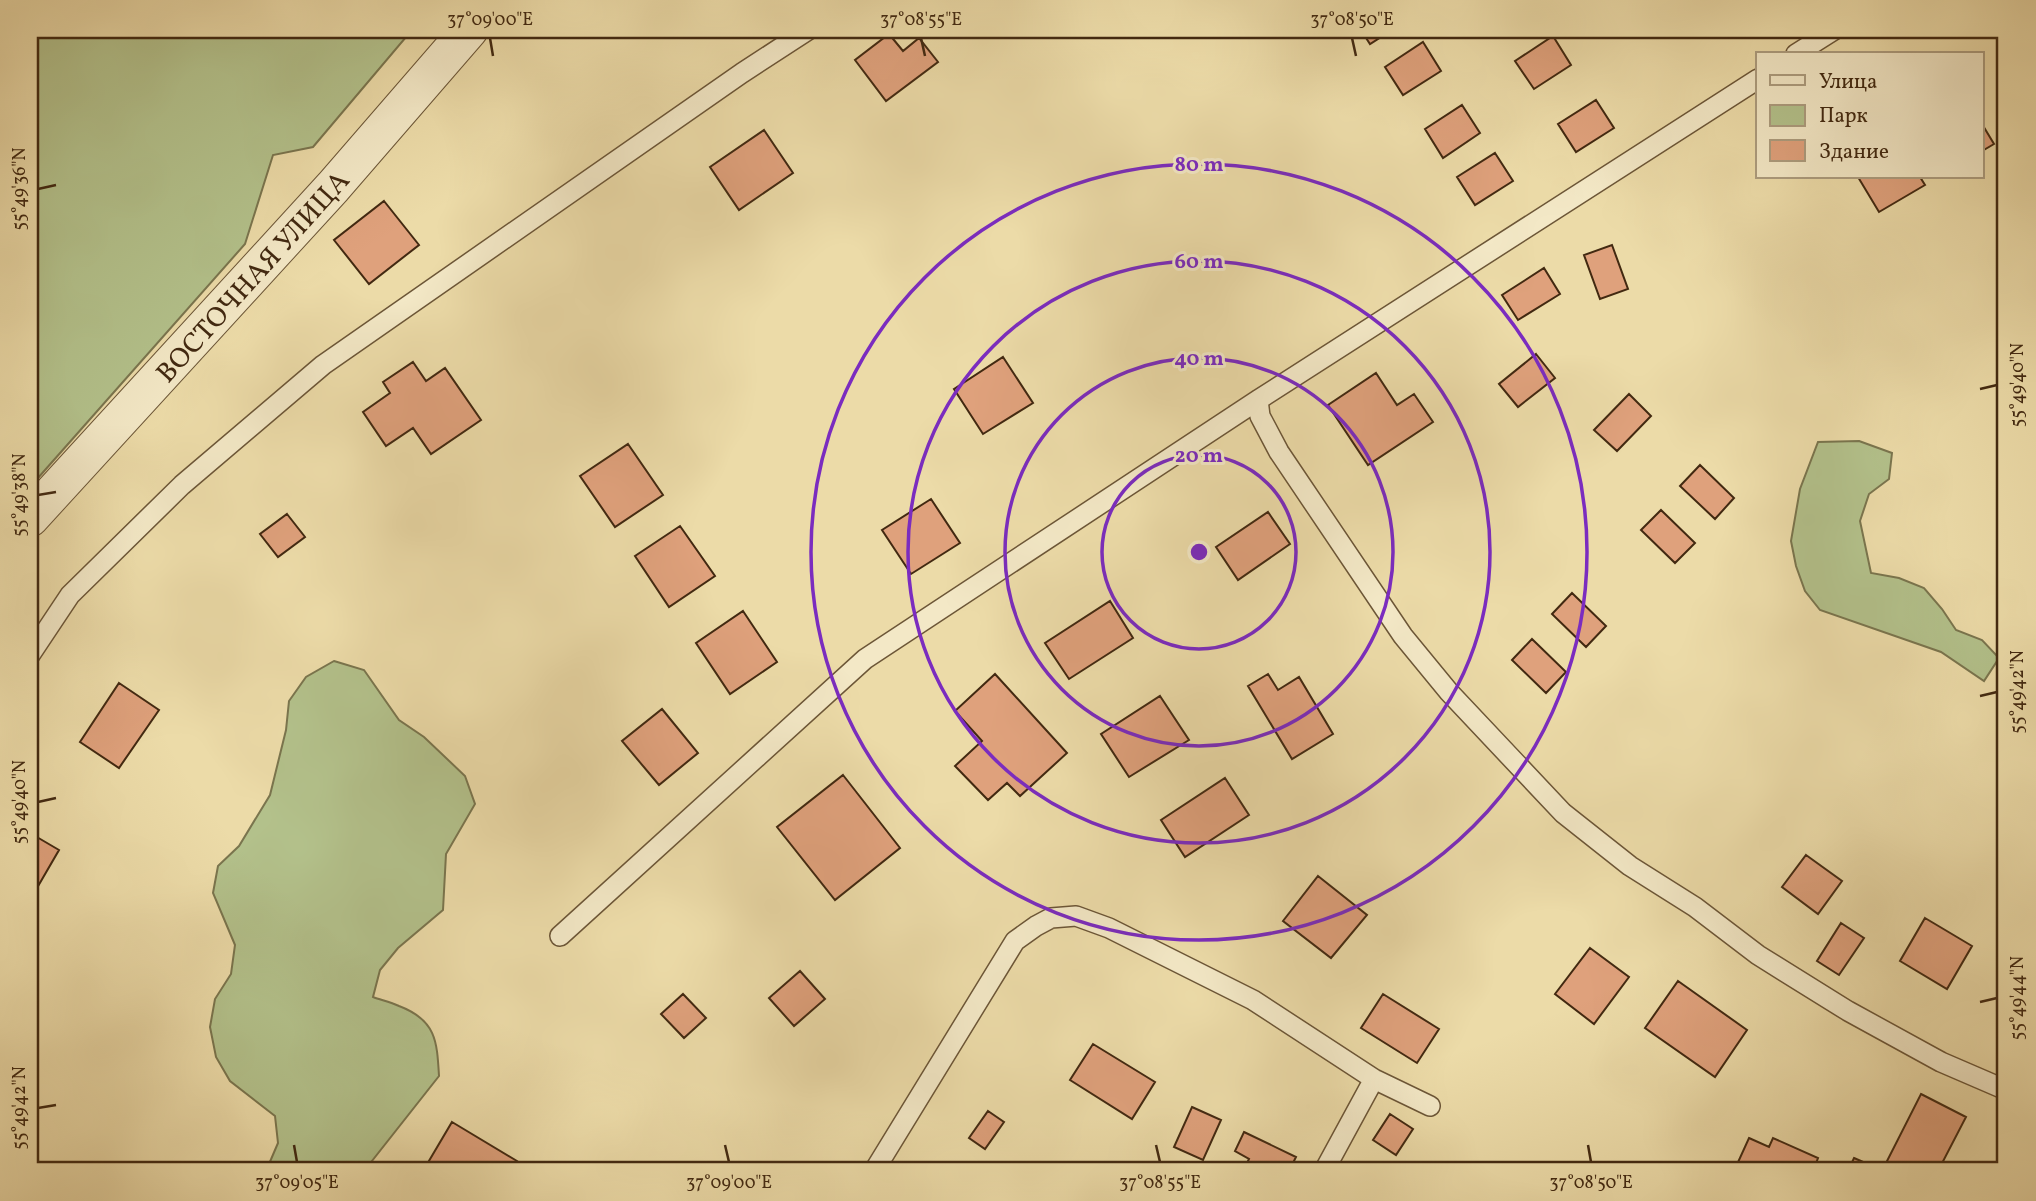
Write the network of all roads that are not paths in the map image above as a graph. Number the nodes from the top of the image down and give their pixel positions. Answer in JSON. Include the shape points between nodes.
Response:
{"nodes":[{"id":1,"x":469,"y":30,"type":"edge"},
{"id":2,"x":808,"y":30,"type":"edge"},
{"id":3,"x":1834,"y":30,"type":"edge"},
{"id":4,"x":1799,"y":52,"type":"edge"},
{"id":5,"x":1756,"y":80,"type":"edge"},
{"id":6,"x":1258,"y":400,"type":"junction"},
{"id":7,"x":30,"y":518,"type":"edge"},
{"id":8,"x":30,"y":655,"type":"edge"},
{"id":9,"x":560,"y":936,"type":"dead end"},
{"id":10,"x":1374,"y":1079,"type":"junction"},
{"id":11,"x":2006,"y":1090,"type":"edge"},
{"id":12,"x":1430,"y":1106,"type":"dead end"},
{"id":13,"x":874,"y":1171,"type":"edge"},
{"id":14,"x":1324,"y":1171,"type":"edge"}],
"edges":[{"from":1,"to":7,"type":"street","name":"ВОСТОЧНАЯ УЛИЦА","via":[[333,187]]},
{"from":2,"to":8,"type":"lane","via":[[323,365],[182,485],[70,595]]},
{"from":3,"to":4,"type":"lane"},
{"from":5,"to":6,"type":"lane"},
{"from":6,"to":9,"type":"lane","via":[[865,659]]},
{"from":6,"to":11,"type":"lane","via":[[1260,416],[1279,452],[1402,636],[1563,813],[1630,866],[1769,962],[1929,1055]]},
{"from":10,"to":12,"type":"lane"},
{"from":10,"to":13,"type":"lane","via":[[1253,1000],[1109,929],[1076,916],[1052,918],[1015,941]]},
{"from":10,"to":14,"type":"lane"}]}
